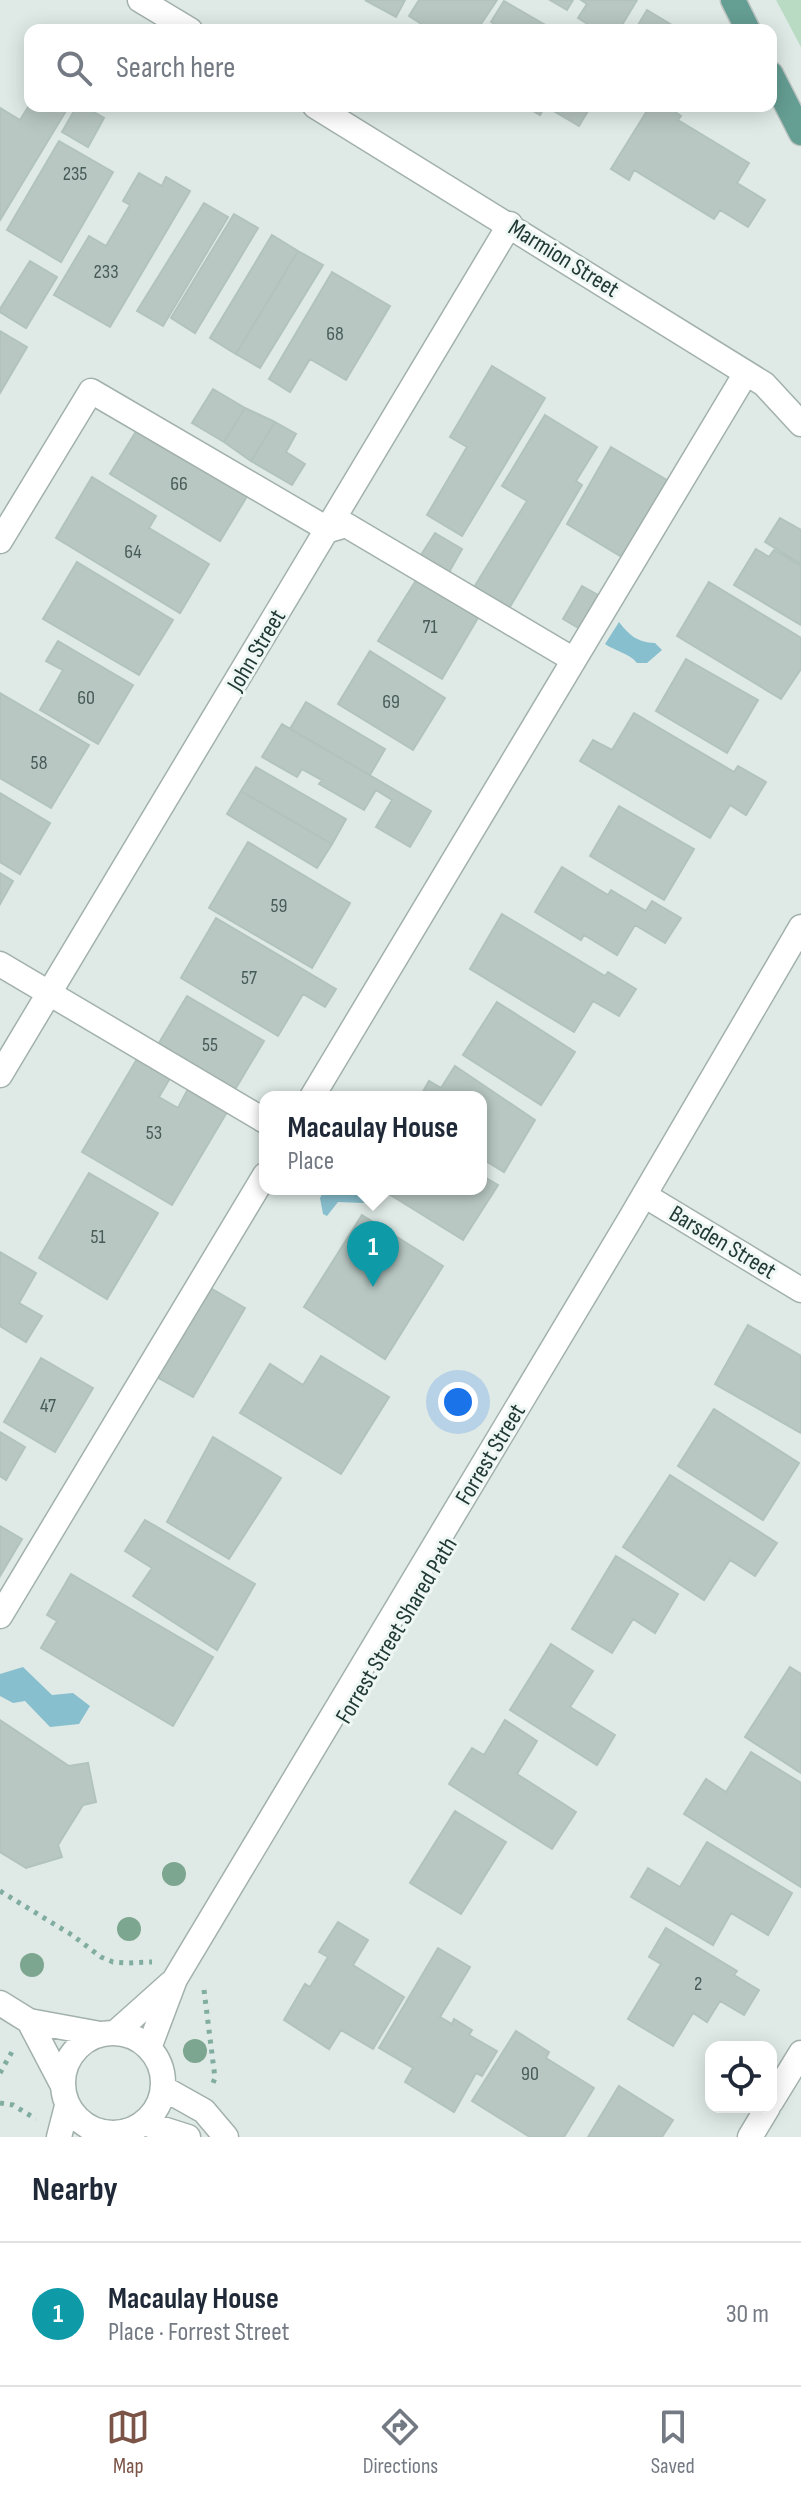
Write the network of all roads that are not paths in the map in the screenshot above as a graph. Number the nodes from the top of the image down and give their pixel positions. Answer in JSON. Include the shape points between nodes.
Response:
{"nodes":[{"id":1,"x":140,"y":0,"type":"edge"},
{"id":2,"x":733,"y":0,"type":"edge"},
{"id":3,"x":180,"y":24,"type":"edge"},
{"id":4,"x":745,"y":24,"type":"edge"},
{"id":5,"x":777,"y":86,"type":"edge"},
{"id":6,"x":325,"y":112,"type":"edge"},
{"id":7,"x":801,"y":133,"type":"edge"},
{"id":8,"x":510,"y":224,"type":"junction"},
{"id":9,"x":746,"y":373,"type":"junction"},
{"id":10,"x":801,"y":424,"type":"edge"},
{"id":11,"x":329,"y":530,"type":"junction"},
{"id":12,"x":0,"y":541,"type":"edge"},
{"id":13,"x":574,"y":660,"type":"junction"},
{"id":14,"x":801,"y":927,"type":"edge"},
{"id":15,"x":0,"y":964,"type":"edge"},
{"id":16,"x":49,"y":993,"type":"junction"},
{"id":17,"x":0,"y":1075,"type":"edge"},
{"id":18,"x":316,"y":1091,"type":"edge"},
{"id":19,"x":259,"y":1117,"type":"edge"},
{"id":20,"x":259,"y":1185,"type":"edge"},
{"id":21,"x":644,"y":1195,"type":"junction"},
{"id":22,"x":801,"y":1290,"type":"edge"},
{"id":23,"x":0,"y":1616,"type":"edge"},
{"id":24,"x":178,"y":1974,"type":"junction"},
{"id":25,"x":0,"y":2003,"type":"edge"},
{"id":26,"x":29,"y":2021,"type":"junction"},
{"id":27,"x":107,"y":2034,"type":"junction"},
{"id":28,"x":149,"y":2048,"type":"junction"},
{"id":29,"x":801,"y":2053,"type":"edge"},
{"id":30,"x":163,"y":2088,"type":"junction"},
{"id":31,"x":777,"y":2093,"type":"edge"},
{"id":32,"x":64,"y":2095,"type":"junction"},
{"id":33,"x":765,"y":2113,"type":"edge"},
{"id":34,"x":144,"y":2123,"type":"junction"},
{"id":35,"x":99,"y":2135,"type":"edge"},
{"id":36,"x":59,"y":2137,"type":"edge"},
{"id":37,"x":188,"y":2137,"type":"edge"},
{"id":38,"x":226,"y":2137,"type":"edge"},
{"id":39,"x":750,"y":2137,"type":"edge"}],
"edges":[{"from":1,"to":3,"type":"street"},
{"from":2,"to":4,"type":"main road"},
{"from":5,"to":7,"type":"main road"},
{"from":6,"to":8,"type":"street","name":"Marmion Street"},
{"from":8,"to":9,"type":"street","name":"Marmion Street"},
{"from":8,"to":11,"type":"street","name":"John Street"},
{"from":9,"to":10,"type":"street","name":"Marmion Street","via":[[764,384]]},
{"from":9,"to":13,"type":"street"},
{"from":11,"to":12,"type":"street","via":[[91,391]]},
{"from":11,"to":13,"type":"street","via":[[346,525]]},
{"from":11,"to":16,"type":"street","name":"John Street"},
{"from":13,"to":18,"type":"street"},
{"from":14,"to":21,"type":"street","name":"Forrest Street"},
{"from":15,"to":16,"type":"street"},
{"from":16,"to":17,"type":"street","name":"John Street"},
{"from":16,"to":19,"type":"street"},
{"from":20,"to":23,"type":"street"},
{"from":21,"to":22,"type":"street","name":"Barsden Street"},
{"from":21,"to":24,"type":"street","name":"Forrest Street"},
{"from":24,"to":27,"type":"street","name":"Forrest Street"},
{"from":24,"to":28,"type":"street","name":"Forrest Street"},
{"from":25,"to":26,"type":"street"},
{"from":26,"to":27,"type":"street"},
{"from":26,"to":32,"type":"street"},
{"from":27,"to":28,"type":"street","via":[[127,2035]]},
{"from":27,"to":32,"type":"street","via":[[85,2041],[73,2052],[65,2067]]},
{"from":28,"to":30,"type":"street"},
{"from":29,"to":31,"type":"street"},
{"from":30,"to":34,"type":"street","via":[[160,2102]]},
{"from":30,"to":38,"type":"street","via":[[204,2111]]},
{"from":32,"to":35,"type":"street"},
{"from":32,"to":36,"type":"street"},
{"from":33,"to":39,"type":"street"},
{"from":34,"to":35,"type":"street"},
{"from":34,"to":37,"type":"street"}]}
